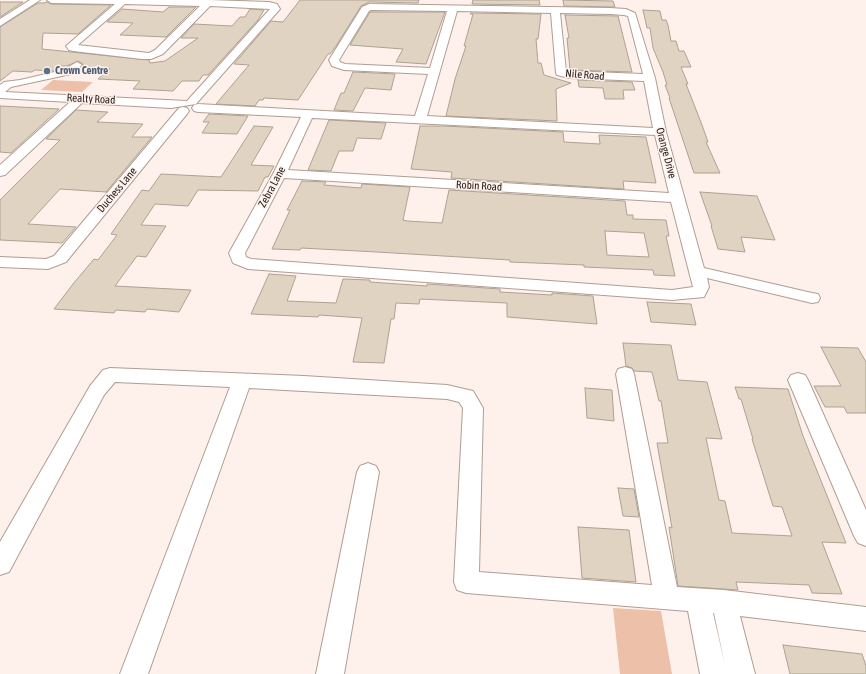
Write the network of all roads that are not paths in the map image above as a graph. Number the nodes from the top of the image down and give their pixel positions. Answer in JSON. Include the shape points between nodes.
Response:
{"nodes":[{"id":1,"x":36,"y":0,"type":"edge"},
{"id":2,"x":51,"y":0,"type":"edge"},
{"id":3,"x":124,"y":1,"type":"junction"},
{"id":4,"x":208,"y":3,"type":"junction"},
{"id":5,"x":453,"y":8,"type":"junction"},
{"id":6,"x":555,"y":10,"type":"junction"},
{"id":7,"x":0,"y":23,"type":"edge"},
{"id":8,"x":77,"y":65,"type":"dead end"},
{"id":9,"x":435,"y":71,"type":"junction"},
{"id":10,"x":649,"y":78,"type":"junction"},
{"id":11,"x":0,"y":90,"type":"edge"},
{"id":12,"x":0,"y":95,"type":"edge"},
{"id":13,"x":0,"y":99,"type":"edge"},
{"id":14,"x":76,"y":103,"type":"junction"},
{"id":15,"x":187,"y":107,"type":"junction"},
{"id":16,"x":308,"y":114,"type":"junction"},
{"id":17,"x":420,"y":120,"type":"junction"},
{"id":18,"x":660,"y":132,"type":"junction"},
{"id":19,"x":0,"y":172,"type":"edge"},
{"id":20,"x":280,"y":174,"type":"junction"},
{"id":21,"x":678,"y":198,"type":"junction"},
{"id":22,"x":0,"y":262,"type":"edge"},
{"id":23,"x":696,"y":271,"type":"junction"},
{"id":24,"x":698,"y":294,"type":"joint"},
{"id":25,"x":812,"y":298,"type":"dead end"},
{"id":26,"x":625,"y":374,"type":"dead end"},
{"id":27,"x":242,"y":380,"type":"junction"},
{"id":28,"x":798,"y":380,"type":"dead end"},
{"id":29,"x":368,"y":472,"type":"dead end"},
{"id":30,"x":866,"y":536,"type":"edge"},
{"id":31,"x":0,"y":564,"type":"edge"},
{"id":32,"x":667,"y":597,"type":"junction"},
{"id":33,"x":698,"y":600,"type":"junction"},
{"id":34,"x":724,"y":602,"type":"junction"},
{"id":35,"x":866,"y":618,"type":"edge"},
{"id":36,"x":134,"y":674,"type":"edge"},
{"id":37,"x":330,"y":674,"type":"edge"},
{"id":38,"x":714,"y":674,"type":"edge"},
{"id":39,"x":741,"y":674,"type":"edge"}],
"edges":[{"from":1,"to":7,"type":"street"},
{"from":2,"to":3,"type":"street"},
{"from":3,"to":4,"type":"street"},
{"from":3,"to":4,"type":"street","via":[[71,46],[151,56],[159,52]]},
{"from":4,"to":15,"type":"street","name":"Duchess Lane","via":[[269,5],[275,9]]},
{"from":5,"to":6,"type":"street"},
{"from":5,"to":9,"type":"street"},
{"from":5,"to":9,"type":"street","via":[[368,7],[334,60],[336,64],[344,67]]},
{"from":6,"to":10,"type":"street","name":"Orange Drive","via":[[622,11],[632,15]]},
{"from":6,"to":10,"type":"street","name":"Nile Road","via":[[561,73]]},
{"from":8,"to":11,"type":"street","via":[[67,72],[8,84]]},
{"from":9,"to":17,"type":"street"},
{"from":10,"to":18,"type":"street","name":"Orange Drive"},
{"from":12,"to":15,"type":"street","name":"Realty Road"},
{"from":13,"to":14,"type":"street","name":"Realty Road"},
{"from":14,"to":15,"type":"street","name":"Realty Road"},
{"from":14,"to":19,"type":"street"},
{"from":15,"to":16,"type":"street"},
{"from":15,"to":22,"type":"street","name":"Duchess Lane","via":[[60,259],[48,264]]},
{"from":16,"to":17,"type":"street"},
{"from":16,"to":20,"type":"street","name":"Zebra Lane"},
{"from":17,"to":18,"type":"street"},
{"from":18,"to":21,"type":"street","name":"Orange Drive"},
{"from":20,"to":21,"type":"street","name":"Robin Road"},
{"from":20,"to":24,"type":"street","name":"Zebra Lane","via":[[237,253],[239,260],[248,264],[672,295]]},
{"from":21,"to":23,"type":"street","name":"Orange Drive"},
{"from":23,"to":24,"type":"street","name":"Orange Drive","via":[[701,287]]},
{"from":23,"to":25,"type":"street"},
{"from":26,"to":32,"type":"street"},
{"from":27,"to":31,"type":"street","via":[[110,375],[96,391]]},
{"from":27,"to":32,"type":"street","via":[[447,392],[466,396],[473,408],[466,582]]},
{"from":27,"to":36,"type":"street"},
{"from":28,"to":30,"type":"street"},
{"from":29,"to":37,"type":"street"},
{"from":32,"to":33,"type":"street"},
{"from":33,"to":34,"type":"street"},
{"from":33,"to":38,"type":"street"},
{"from":34,"to":35,"type":"street"},
{"from":34,"to":39,"type":"street"}]}
